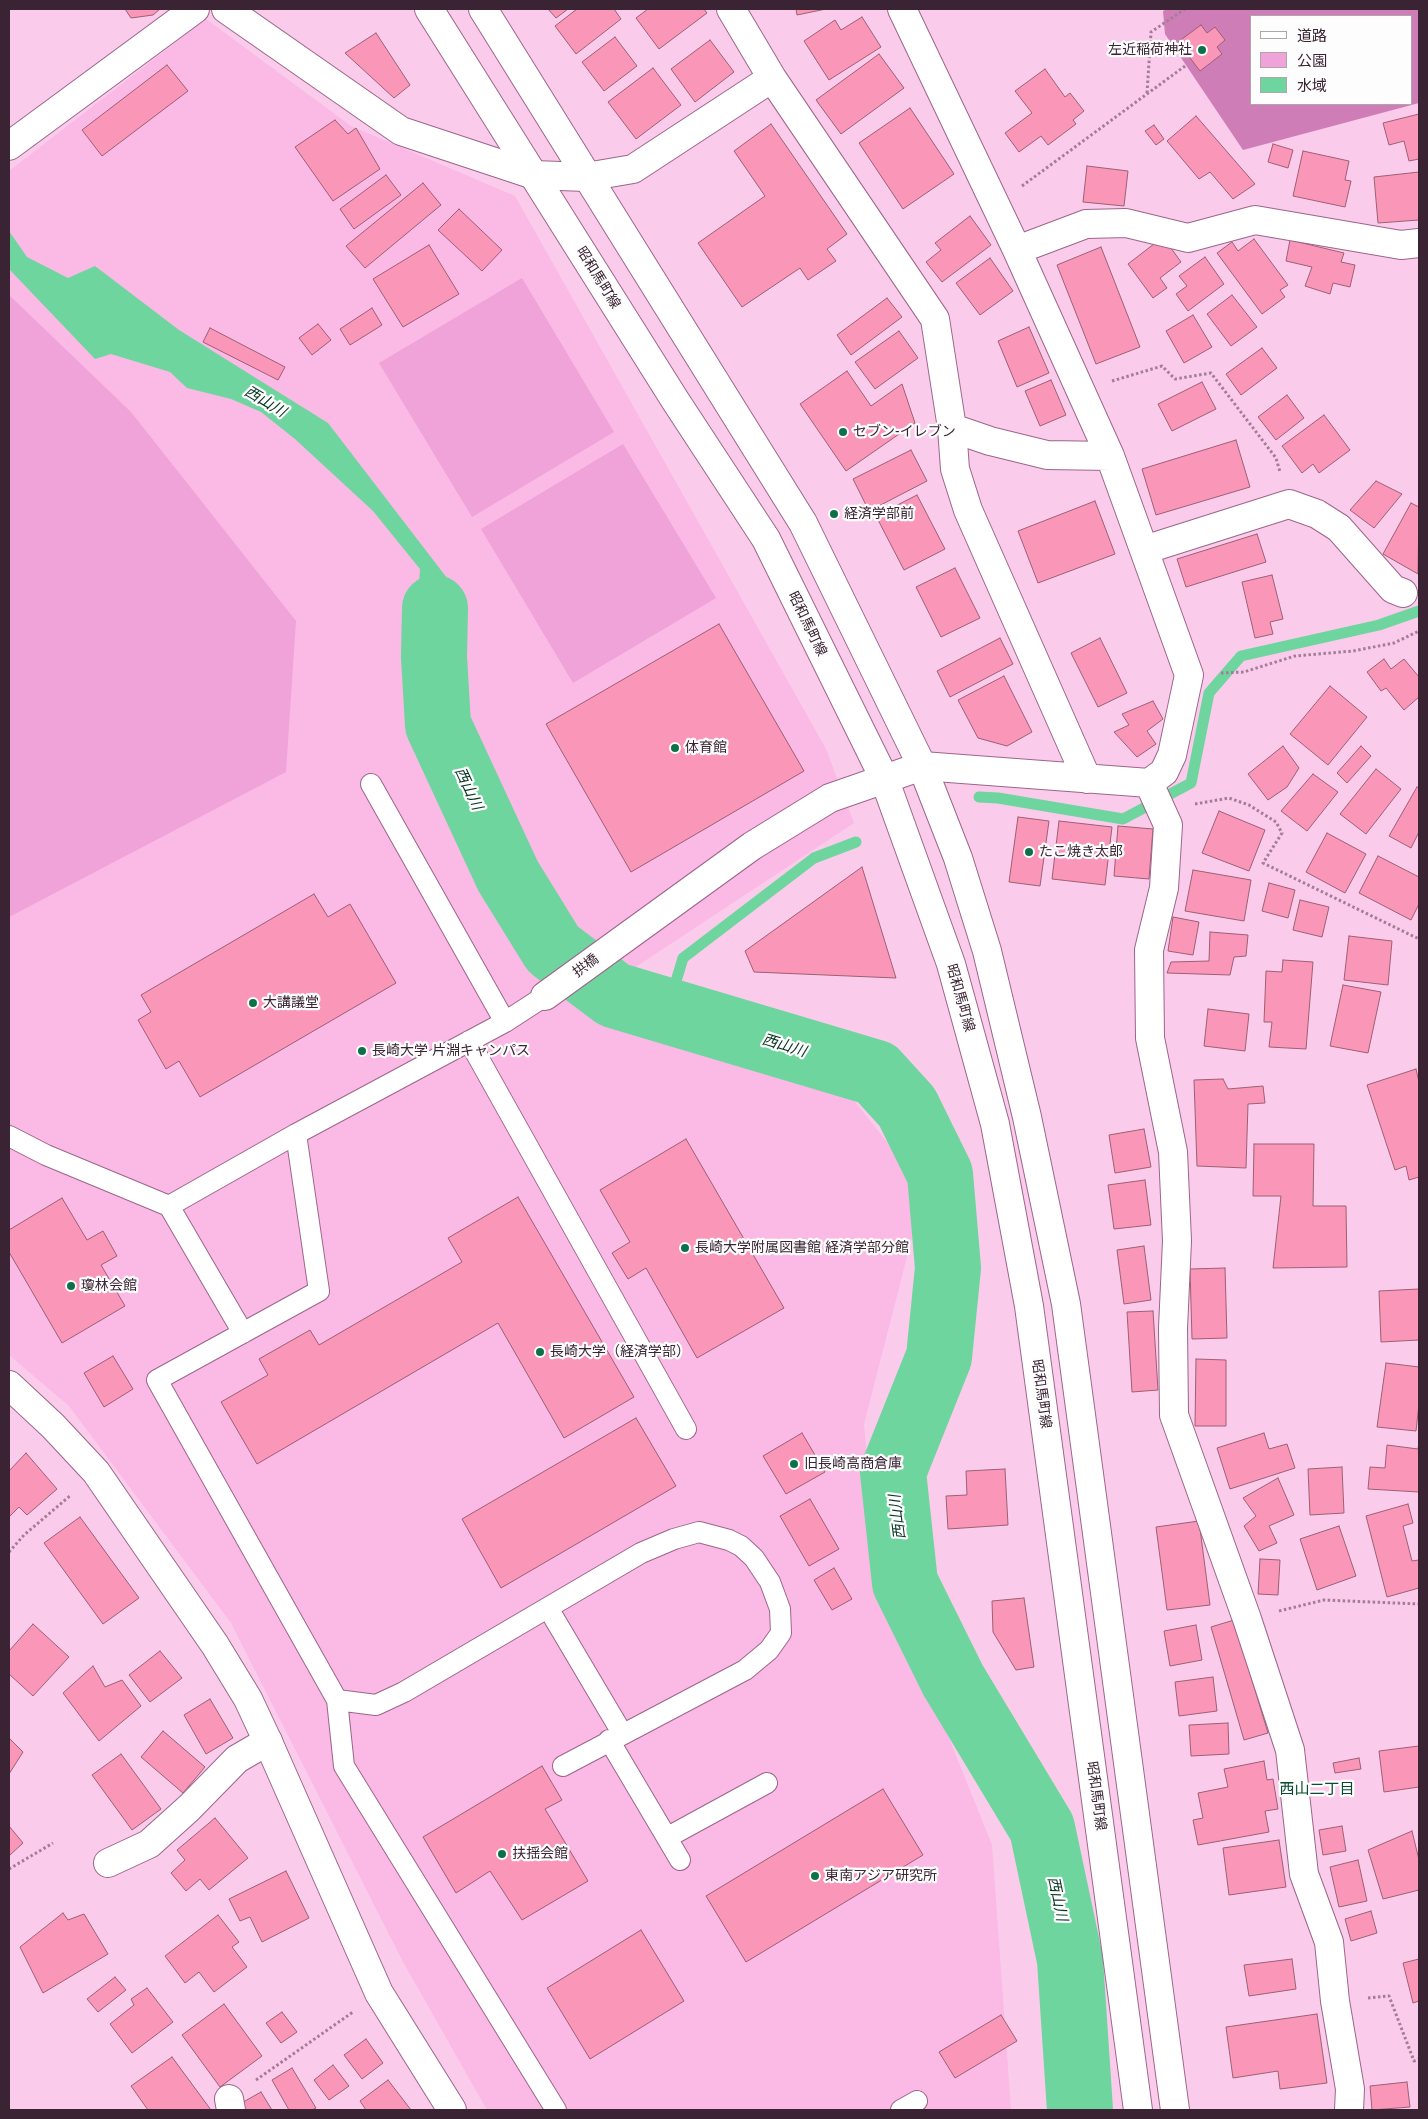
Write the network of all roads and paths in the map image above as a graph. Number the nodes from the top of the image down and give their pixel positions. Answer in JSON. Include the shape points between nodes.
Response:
{"nodes":[{"id":1,"x":195,"y":9,"type":"edge"},
{"id":2,"x":226,"y":9,"type":"edge"},
{"id":3,"x":429,"y":9,"type":"edge"},
{"id":4,"x":482,"y":9,"type":"edge"},
{"id":5,"x":902,"y":9,"type":"edge"},
{"id":6,"x":1185,"y":9,"type":"edge"},
{"id":7,"x":735,"y":13,"type":"edge"},
{"id":8,"x":1185,"y":66,"type":"dead end"},
{"id":9,"x":772,"y":78,"type":"junction"},
{"id":10,"x":1147,"y":93,"type":"junction"},
{"id":11,"x":11,"y":144,"type":"edge"},
{"id":12,"x":534,"y":175,"type":"junction"},
{"id":13,"x":586,"y":177,"type":"junction"},
{"id":14,"x":995,"y":205,"type":"junction"},
{"id":15,"x":1419,"y":243,"type":"edge"},
{"id":16,"x":1017,"y":250,"type":"junction"},
{"id":17,"x":1080,"y":390,"type":"junction"},
{"id":18,"x":952,"y":428,"type":"junction"},
{"id":19,"x":1110,"y":456,"type":"junction"},
{"id":20,"x":1289,"y":504,"type":"junction"},
{"id":21,"x":1144,"y":550,"type":"junction"},
{"id":22,"x":1403,"y":593,"type":"dead end"},
{"id":23,"x":1419,"y":631,"type":"edge"},
{"id":24,"x":1244,"y":672,"type":"dead end"},
{"id":25,"x":922,"y":766,"type":"junction"},
{"id":26,"x":884,"y":778,"type":"junction"},
{"id":27,"x":1087,"y":779,"type":"junction"},
{"id":28,"x":370,"y":784,"type":"dead end"},
{"id":29,"x":1156,"y":797,"type":"junction"},
{"id":30,"x":1419,"y":939,"type":"edge"},
{"id":31,"x":545,"y":996,"type":"joint"},
{"id":32,"x":505,"y":1022,"type":"junction"},
{"id":33,"x":469,"y":1041,"type":"junction"},
{"id":34,"x":296,"y":1134,"type":"junction"},
{"id":35,"x":9,"y":1136,"type":"edge"},
{"id":36,"x":169,"y":1206,"type":"junction"},
{"id":37,"x":243,"y":1333,"type":"junction"},
{"id":38,"x":9,"y":1385,"type":"edge"},
{"id":39,"x":686,"y":1429,"type":"dead end"},
{"id":40,"x":96,"y":1472,"type":"junction"},
{"id":41,"x":9,"y":1552,"type":"edge"},
{"id":42,"x":1419,"y":1604,"type":"edge"},
{"id":43,"x":548,"y":1608,"type":"junction"},
{"id":44,"x":1247,"y":1619,"type":"junction"},
{"id":45,"x":338,"y":1700,"type":"junction"},
{"id":46,"x":615,"y":1737,"type":"junction"},
{"id":47,"x":268,"y":1741,"type":"junction"},
{"id":48,"x":562,"y":1766,"type":"dead end"},
{"id":49,"x":767,"y":1783,"type":"dead end"},
{"id":50,"x":668,"y":1837,"type":"junction"},
{"id":51,"x":53,"y":1843,"type":"dead end"},
{"id":52,"x":680,"y":1860,"type":"dead end"},
{"id":53,"x":108,"y":1863,"type":"dead end"},
{"id":54,"x":9,"y":1869,"type":"edge"},
{"id":55,"x":380,"y":1993,"type":"junction"},
{"id":56,"x":1335,"y":2001,"type":"junction"},
{"id":57,"x":1419,"y":2059,"type":"edge"},
{"id":58,"x":230,"y":2105,"type":"edge"},
{"id":59,"x":452,"y":2110,"type":"edge"},
{"id":60,"x":556,"y":2110,"type":"edge"},
{"id":61,"x":1138,"y":2110,"type":"edge"},
{"id":62,"x":1175,"y":2110,"type":"edge"},
{"id":63,"x":1349,"y":2110,"type":"edge"}],
"edges":[{"from":1,"to":11,"type":"street"},
{"from":2,"to":12,"type":"street","via":[[401,132]]},
{"from":3,"to":12,"type":"street","name":"昭和馬町線"},
{"from":4,"to":13,"type":"street"},
{"from":5,"to":14,"type":"street"},
{"from":6,"to":10,"type":"path","via":[[1151,32]]},
{"from":7,"to":9,"type":"street"},
{"from":8,"to":10,"type":"path"},
{"from":9,"to":13,"type":"street","via":[[633,169]]},
{"from":9,"to":18,"type":"street","via":[[935,319]]},
{"from":10,"to":14,"type":"path"},
{"from":12,"to":13,"type":"street"},
{"from":12,"to":26,"type":"street","name":"昭和馬町線","via":[[766,539]]},
{"from":13,"to":25,"type":"street","via":[[803,523]]},
{"from":14,"to":16,"type":"street"},
{"from":15,"to":16,"type":"street","via":[[1401,245],[1255,220],[1188,238],[1126,223],[1086,224]]},
{"from":16,"to":17,"type":"street"},
{"from":17,"to":19,"type":"street"},
{"from":17,"to":20,"type":"path","via":[[1162,366],[1175,379],[1211,373],[1276,458]]},
{"from":18,"to":19,"type":"street","via":[[1047,455]]},
{"from":18,"to":27,"type":"street","via":[[955,469],[968,510]]},
{"from":19,"to":21,"type":"street"},
{"from":20,"to":21,"type":"street"},
{"from":20,"to":22,"type":"street","via":[[1317,514],[1339,528],[1394,589]]},
{"from":21,"to":29,"type":"street","via":[[1189,675],[1172,755]]},
{"from":23,"to":24,"type":"path","via":[[1394,642],[1353,651],[1295,656]]},
{"from":25,"to":26,"type":"street","name":"拱橋"},
{"from":25,"to":27,"type":"street"},
{"from":25,"to":62,"type":"street","via":[[958,858],[987,951],[1027,1117],[1066,1304]]},
{"from":26,"to":31,"type":"street","name":"拱橋","via":[[830,798],[752,846]]},
{"from":26,"to":61,"type":"street","name":"昭和馬町線","via":[[951,964],[995,1124],[1029,1306]]},
{"from":27,"to":29,"type":"street"},
{"from":28,"to":32,"type":"lane"},
{"from":29,"to":30,"type":"path","via":[[1200,802],[1229,798],[1249,805],[1276,822],[1282,833],[1263,863]]},
{"from":29,"to":44,"type":"street","via":[[1168,825],[1164,888],[1149,950],[1150,1038],[1173,1152],[1177,1241],[1174,1415]]},
{"from":31,"to":32,"type":"lane"},
{"from":32,"to":33,"type":"lane"},
{"from":33,"to":34,"type":"lane"},
{"from":33,"to":39,"type":"lane"},
{"from":34,"to":36,"type":"lane"},
{"from":34,"to":37,"type":"lane","via":[[319,1291]]},
{"from":35,"to":36,"type":"lane","via":[[46,1155]]},
{"from":36,"to":37,"type":"lane"},
{"from":37,"to":45,"type":"lane","via":[[157,1380]]},
{"from":38,"to":40,"type":"street"},
{"from":40,"to":41,"type":"path"},
{"from":40,"to":47,"type":"street","via":[[215,1645],[248,1699]]},
{"from":42,"to":44,"type":"path","via":[[1324,1600]]},
{"from":43,"to":45,"type":"lane","via":[[376,1705]]},
{"from":43,"to":46,"type":"lane"},
{"from":43,"to":46,"type":"lane","via":[[642,1553],[699,1532],[741,1546],[754,1558],[770,1582],[780,1609],[781,1633],[769,1650],[745,1670]]},
{"from":44,"to":56,"type":"street","via":[[1290,1750],[1304,1874],[1329,1942]]},
{"from":45,"to":60,"type":"lane","via":[[344,1766]]},
{"from":46,"to":48,"type":"lane"},
{"from":46,"to":50,"type":"lane"},
{"from":47,"to":53,"type":"street","via":[[237,1759],[190,1808],[149,1844]]},
{"from":47,"to":55,"type":"street"},
{"from":49,"to":50,"type":"lane"},
{"from":50,"to":52,"type":"lane"},
{"from":51,"to":54,"type":"path"},
{"from":55,"to":58,"type":"path"},
{"from":55,"to":59,"type":"street"},
{"from":56,"to":57,"type":"path","via":[[1389,1996],[1414,2061]]},
{"from":56,"to":63,"type":"street","via":[[1350,2089]]}]}
